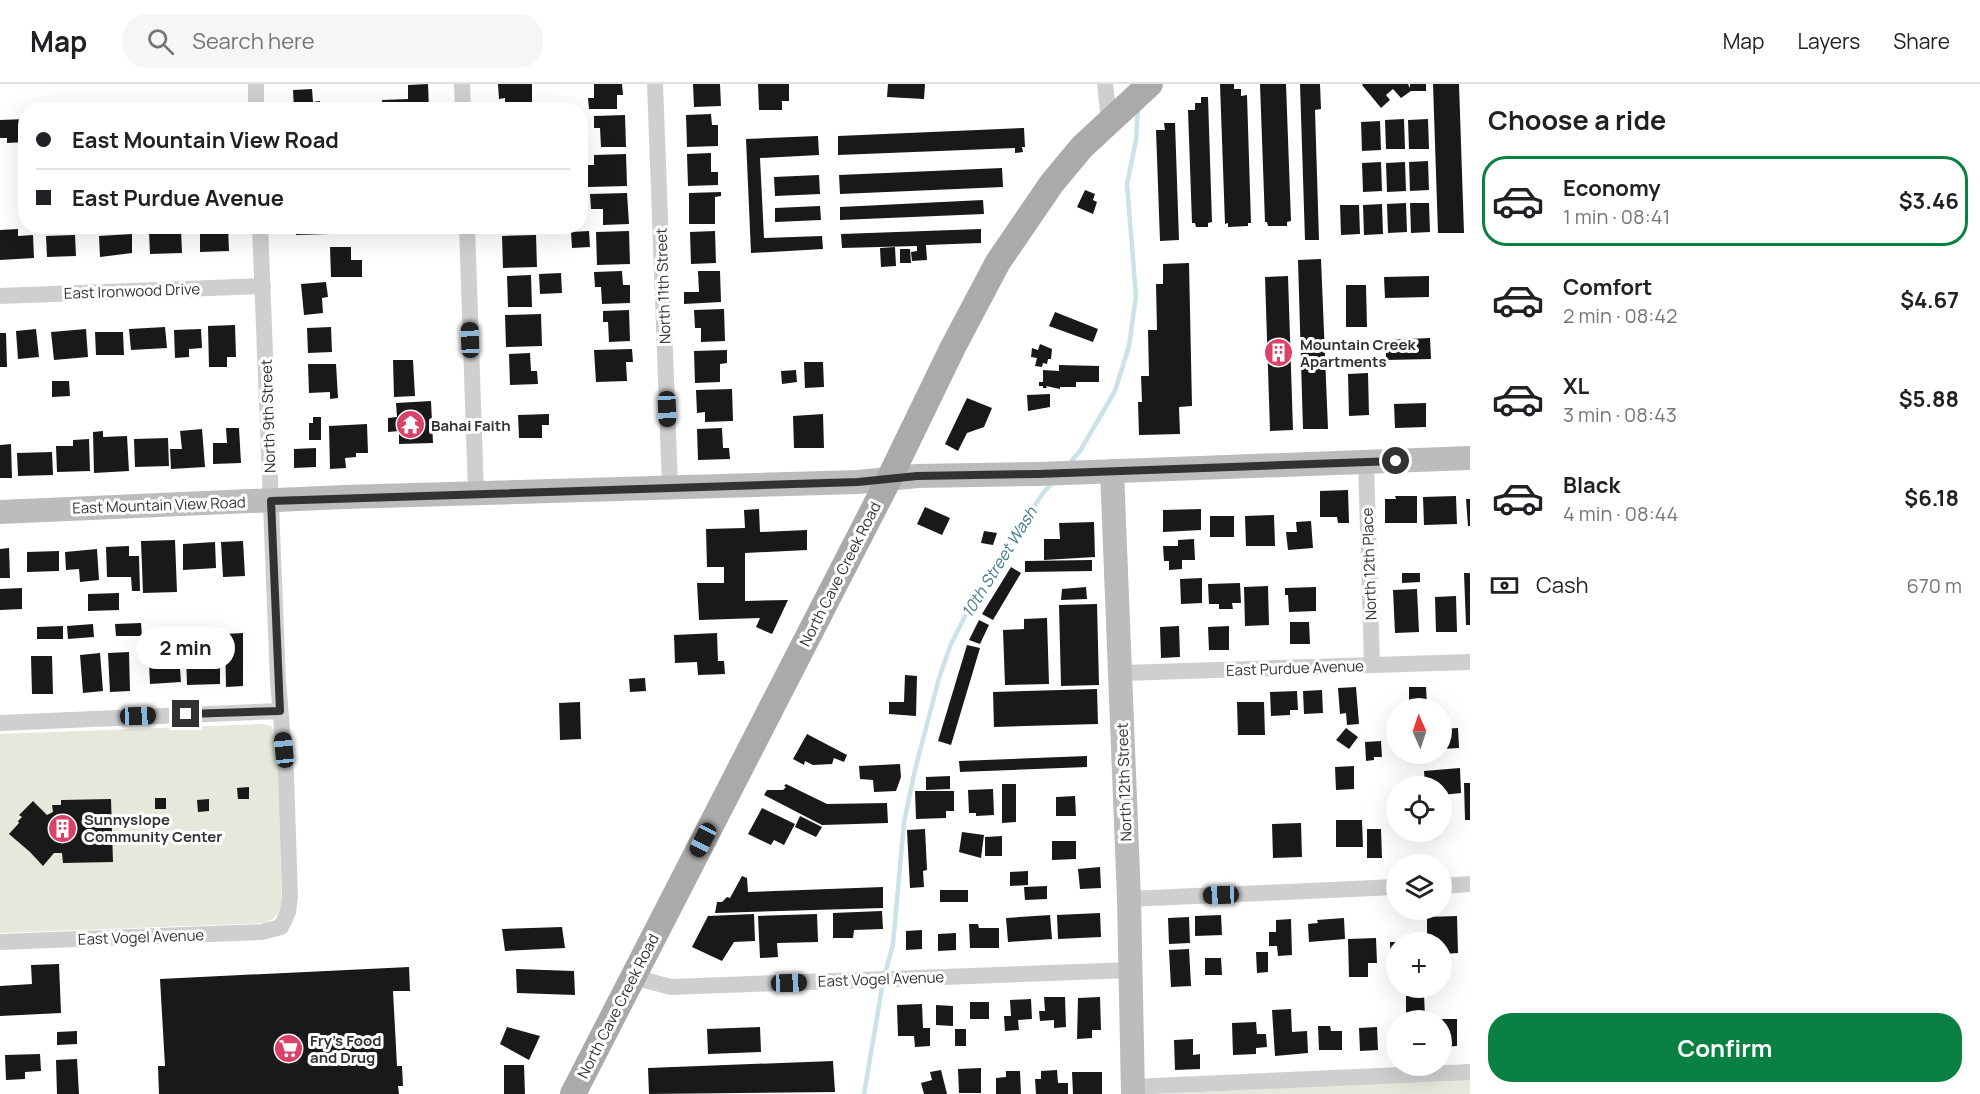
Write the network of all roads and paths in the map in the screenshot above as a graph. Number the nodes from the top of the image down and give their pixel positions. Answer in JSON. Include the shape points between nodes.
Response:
{"nodes":[{"id":1,"x":256,"y":84,"type":"edge"},
{"id":2,"x":462,"y":84,"type":"edge"},
{"id":3,"x":655,"y":84,"type":"edge"},
{"id":4,"x":1105,"y":84,"type":"edge"},
{"id":5,"x":1150,"y":84,"type":"edge"},
{"id":6,"x":256,"y":102,"type":"edge"},
{"id":7,"x":463,"y":102,"type":"edge"},
{"id":8,"x":1115,"y":115,"type":"junction"},
{"id":9,"x":261,"y":234,"type":"edge"},
{"id":10,"x":467,"y":234,"type":"edge"},
{"id":11,"x":263,"y":286,"type":"junction"},
{"id":12,"x":0,"y":296,"type":"edge"},
{"id":13,"x":1470,"y":458,"type":"edge"},
{"id":14,"x":1366,"y":462,"type":"junction"},
{"id":15,"x":1112,"y":471,"type":"junction"},
{"id":16,"x":889,"y":479,"type":"junction"},
{"id":17,"x":670,"y":487,"type":"junction"},
{"id":18,"x":476,"y":494,"type":"junction"},
{"id":19,"x":271,"y":501,"type":"junction"},
{"id":20,"x":0,"y":512,"type":"edge"},
{"id":21,"x":1470,"y":662,"type":"edge"},
{"id":22,"x":1372,"y":665,"type":"junction"},
{"id":23,"x":1121,"y":674,"type":"junction"},
{"id":24,"x":280,"y":711,"type":"junction"},
{"id":25,"x":0,"y":723,"type":"edge"},
{"id":26,"x":1470,"y":884,"type":"edge"},
{"id":27,"x":1452,"y":885,"type":"edge"},
{"id":28,"x":1386,"y":888,"type":"edge"},
{"id":29,"x":1129,"y":899,"type":"junction"},
{"id":30,"x":281,"y":927,"type":"joint"},
{"id":31,"x":0,"y":942,"type":"edge"},
{"id":32,"x":1130,"y":970,"type":"junction"},
{"id":33,"x":633,"y":977,"type":"junction"},
{"id":34,"x":1470,"y":1072,"type":"edge"},
{"id":35,"x":1132,"y":1090,"type":"edge"},
{"id":36,"x":573,"y":1094,"type":"edge"}],
"edges":[{"from":1,"to":6,"type":"street"},
{"from":2,"to":7,"type":"street"},
{"from":3,"to":17,"type":"street","name":"North 11th Street"},
{"from":4,"to":8,"type":"street"},
{"from":5,"to":8,"type":"main road","name":"North Cave Creek Road"},
{"from":8,"to":16,"type":"main road","name":"North Cave Creek Road","via":[[1052,183],[998,262]]},
{"from":9,"to":11,"type":"street","name":"North 9th Street"},
{"from":10,"to":18,"type":"street"},
{"from":11,"to":12,"type":"street","name":"East Ironwood Drive"},
{"from":11,"to":19,"type":"street","name":"North 9th Street"},
{"from":13,"to":14,"type":"street","name":"East Mountain View Road"},
{"from":14,"to":15,"type":"street","name":"East Mountain View Road"},
{"from":14,"to":22,"type":"street","name":"North 12th Place"},
{"from":15,"to":16,"type":"street","name":"East Mountain View Road"},
{"from":15,"to":23,"type":"street","name":"North 12th Street"},
{"from":16,"to":17,"type":"street","name":"East Mountain View Road"},
{"from":16,"to":33,"type":"main road","name":"North Cave Creek Road"},
{"from":17,"to":18,"type":"street","name":"East Mountain View Road"},
{"from":18,"to":19,"type":"street","name":"East Mountain View Road"},
{"from":19,"to":20,"type":"street","name":"East Mountain View Road"},
{"from":19,"to":24,"type":"street","name":"North 9th Street"},
{"from":21,"to":22,"type":"street","name":"East Purdue Avenue"},
{"from":22,"to":23,"type":"street","name":"East Purdue Avenue"},
{"from":23,"to":29,"type":"street","name":"North 12th Street"},
{"from":24,"to":25,"type":"street"},
{"from":24,"to":30,"type":"street","name":"North 9th Street","via":[[290,896]]},
{"from":26,"to":27,"type":"street"},
{"from":28,"to":29,"type":"street"},
{"from":29,"to":32,"type":"street","name":"North 12th Street"},
{"from":30,"to":31,"type":"street","name":"East Vogel Avenue","via":[[262,933]]},
{"from":32,"to":33,"type":"street","name":"East Vogel Avenue","via":[[671,987]]},
{"from":32,"to":35,"type":"street","name":"North 12th Street"},
{"from":33,"to":36,"type":"main road","name":"North Cave Creek Road"},
{"from":34,"to":35,"type":"street"}]}
